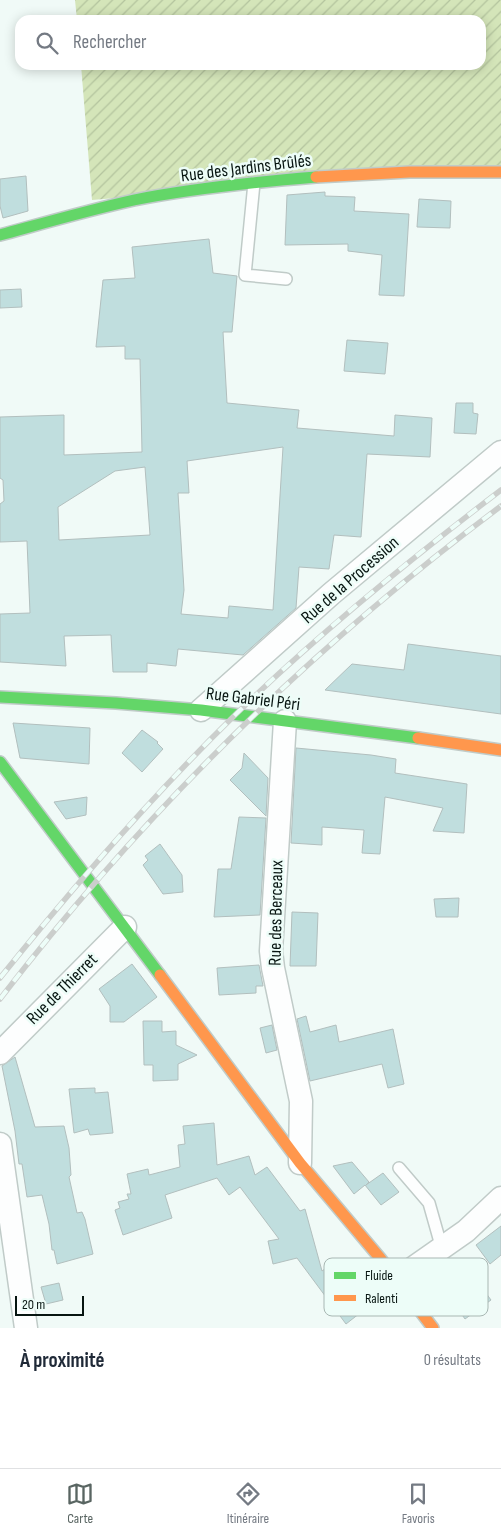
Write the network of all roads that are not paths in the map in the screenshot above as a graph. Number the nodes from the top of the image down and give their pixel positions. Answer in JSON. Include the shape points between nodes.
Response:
{"nodes":[{"id":1,"x":501,"y":172,"type":"edge"},
{"id":2,"x":254,"y":184,"type":"junction"},
{"id":3,"x":0,"y":235,"type":"edge"},
{"id":4,"x":286,"y":279,"type":"dead end"},
{"id":5,"x":501,"y":452,"type":"edge"},
{"id":6,"x":0,"y":697,"type":"edge"},
{"id":7,"x":201,"y":710,"type":"junction"},
{"id":8,"x":285,"y":721,"type":"junction"},
{"id":9,"x":501,"y":750,"type":"edge"},
{"id":10,"x":0,"y":762,"type":"edge"},
{"id":11,"x":125,"y":926,"type":"junction"},
{"id":12,"x":0,"y":1053,"type":"edge"},
{"id":13,"x":0,"y":1144,"type":"edge"},
{"id":14,"x":300,"y":1163,"type":"junction"},
{"id":15,"x":399,"y":1168,"type":"dead end"},
{"id":16,"x":501,"y":1198,"type":"edge"},
{"id":17,"x":442,"y":1249,"type":"junction"},
{"id":18,"x":378,"y":1258,"type":"edge"},
{"id":19,"x":429,"y":1258,"type":"edge"},
{"id":20,"x":26,"y":1328,"type":"edge"}],
"edges":[{"from":1,"to":2,"type":"main road","name":"Rue des Jardins Brûlés","via":[[367,173]]},
{"from":2,"to":3,"type":"main road","name":"Rue des Jardins Brûlés","via":[[136,200]]},
{"from":2,"to":4,"type":"lane","via":[[245,275]]},
{"from":5,"to":7,"type":"street","name":"Rue de la Procession","via":[[331,594]]},
{"from":6,"to":7,"type":"main road","name":"Rue Gabriel Péri"},
{"from":7,"to":8,"type":"main road","name":"Rue Gabriel Péri"},
{"from":8,"to":9,"type":"main road","name":"Rue Gabriel Péri"},
{"from":8,"to":14,"type":"street","name":"Rue des Berceaux","via":[[271,951],[301,1101]]},
{"from":10,"to":11,"type":"main road"},
{"from":11,"to":12,"type":"street","name":"Rue de Thierret"},
{"from":11,"to":14,"type":"main road"},
{"from":13,"to":20,"type":"street"},
{"from":14,"to":18,"type":"main road"},
{"from":15,"to":17,"type":"lane","via":[[429,1203]]},
{"from":16,"to":17,"type":"street","via":[[466,1232]]},
{"from":17,"to":19,"type":"street"}]}
